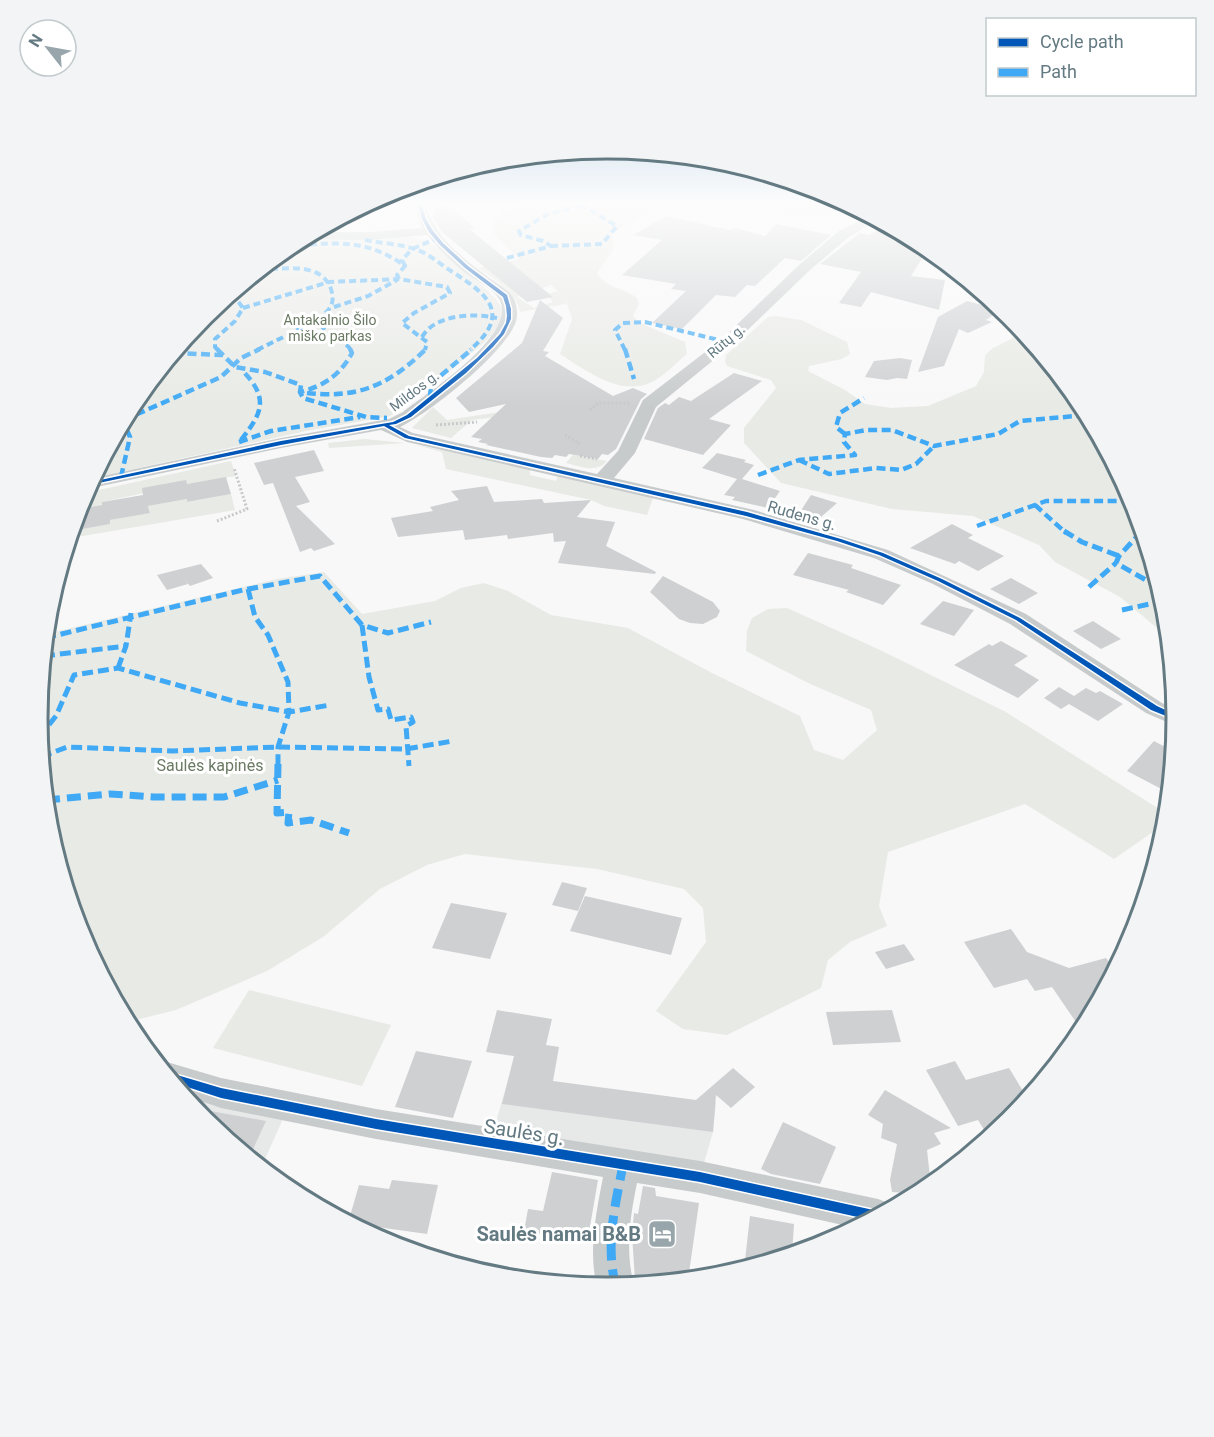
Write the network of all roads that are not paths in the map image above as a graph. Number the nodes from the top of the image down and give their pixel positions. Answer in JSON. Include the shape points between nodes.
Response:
{"nodes":[{"id":1,"x":476,"y":272,"type":"edge"},
{"id":2,"x":800,"y":272,"type":"edge"},
{"id":3,"x":386,"y":426,"type":"junction"},
{"id":4,"x":602,"y":480,"type":"junction"},
{"id":5,"x":101,"y":481,"type":"edge"},
{"id":6,"x":1166,"y":713,"type":"edge"},
{"id":7,"x":182,"y":1081,"type":"edge"},
{"id":8,"x":623,"y":1165,"type":"junction"},
{"id":9,"x":866,"y":1213,"type":"edge"},
{"id":10,"x":613,"y":1278,"type":"edge"}],
"edges":[{"from":1,"to":3,"type":"street","name":"Mildos g.","via":[[504,296],[509,307],[503,334],[409,416]]},
{"from":2,"to":4,"type":"street","name":"Rūtų g.","via":[[727,342],[649,404],[626,453]]},
{"from":3,"to":4,"type":"street","name":"Rudens g.","via":[[407,437]]},
{"from":3,"to":5,"type":"street","name":"Mildos g.","via":[[229,453]]},
{"from":4,"to":6,"type":"street","name":"Rudens g.","via":[[747,514],[881,554],[1018,619]]},
{"from":7,"to":8,"type":"street","name":"Saulės g.","via":[[220,1093],[376,1124]]},
{"from":8,"to":9,"type":"street","name":"Saulės g."},
{"from":8,"to":10,"type":"street","via":[[611,1227]]}]}
